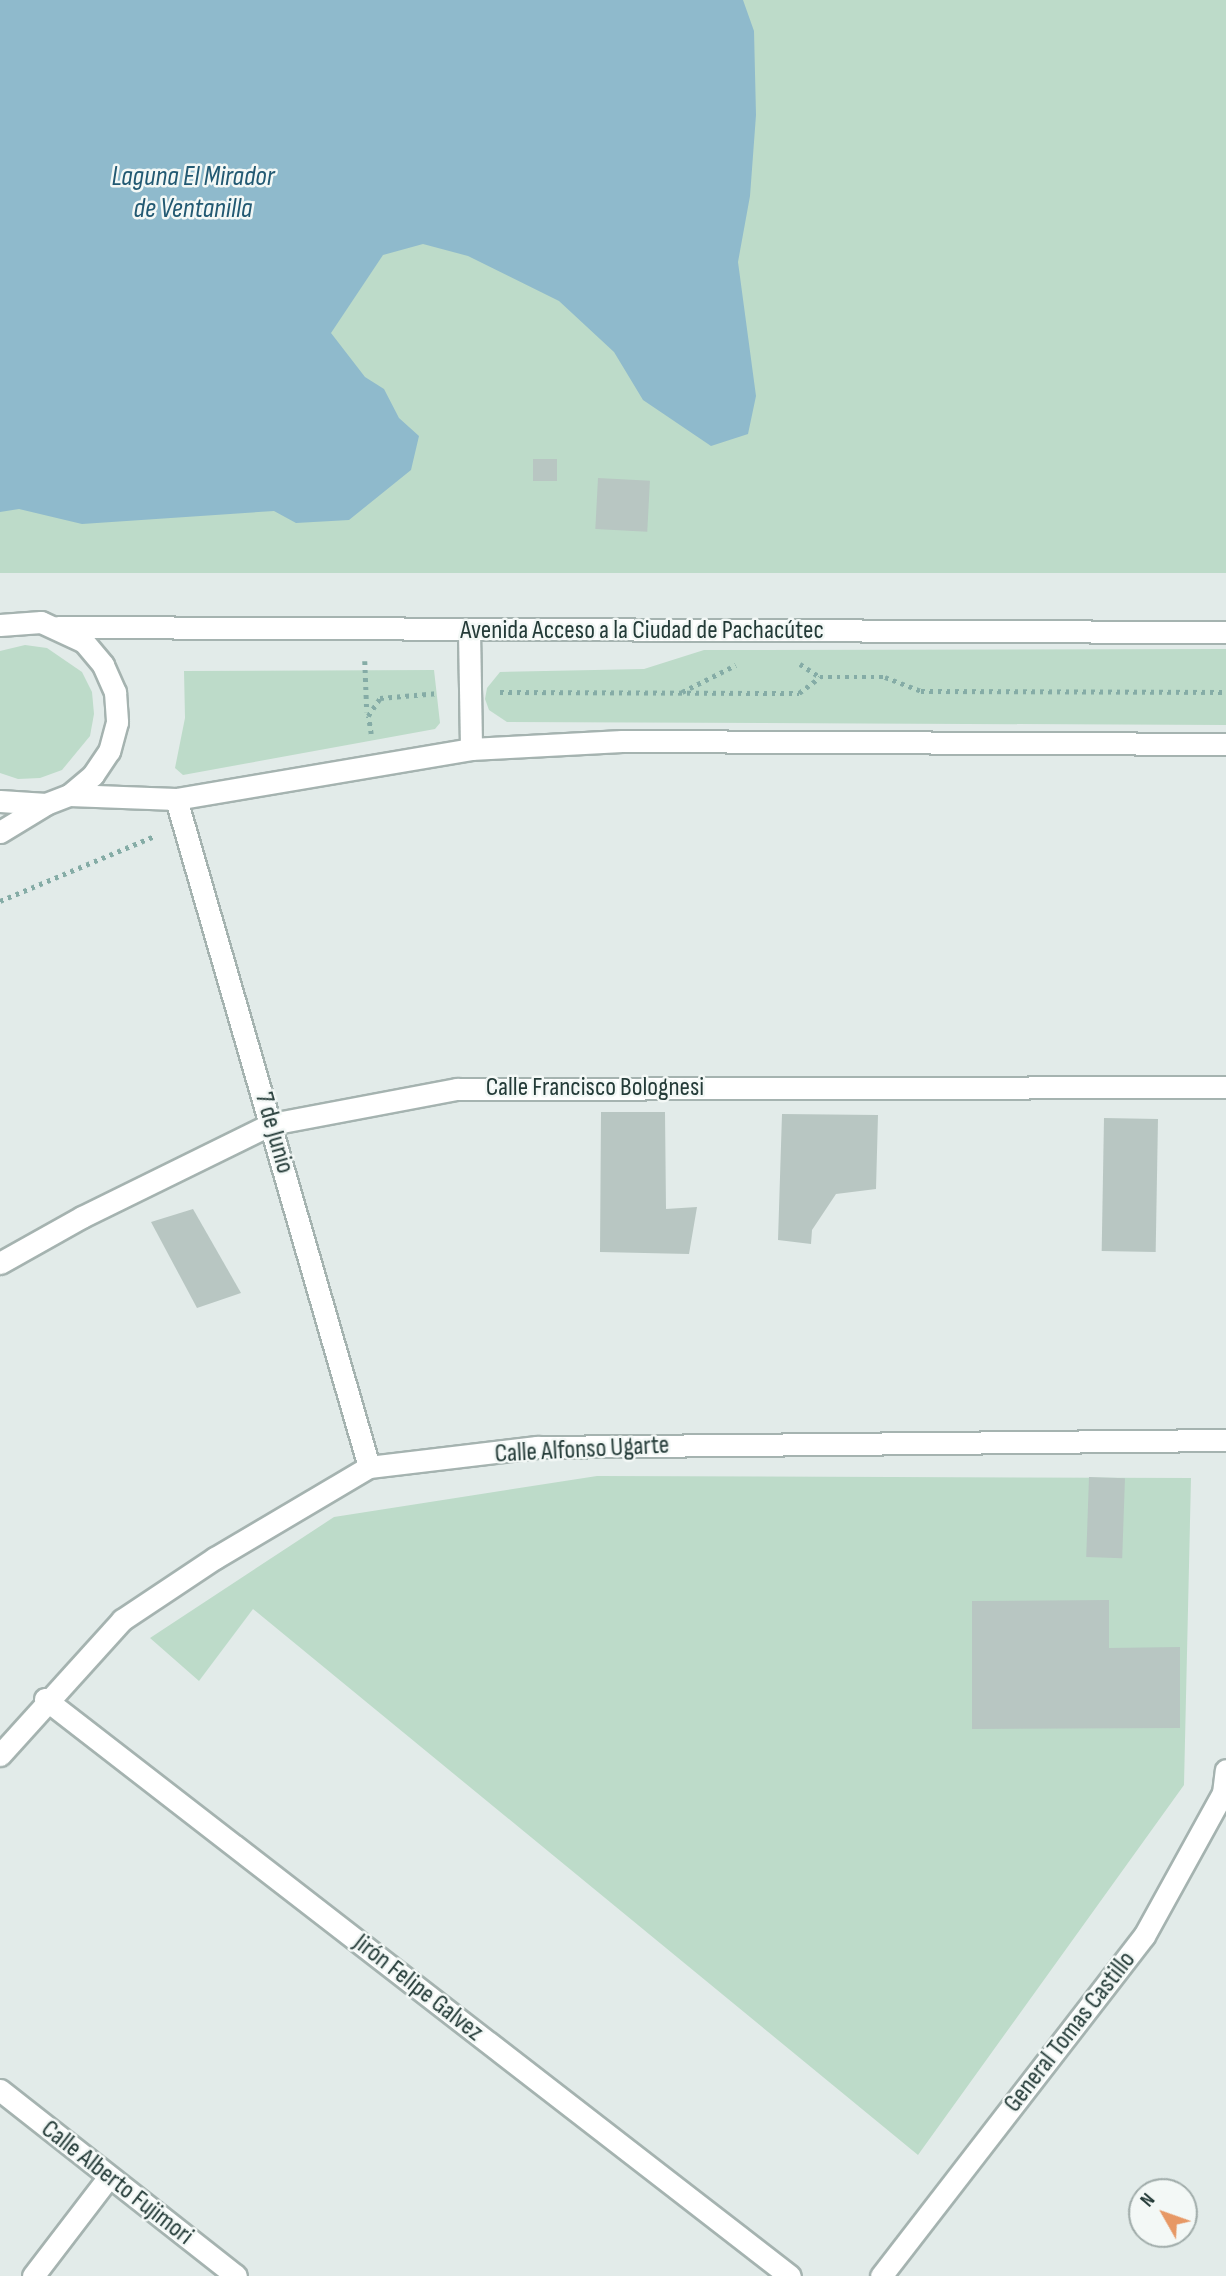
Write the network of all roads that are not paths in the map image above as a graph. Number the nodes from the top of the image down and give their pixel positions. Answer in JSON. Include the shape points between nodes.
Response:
{"nodes":[{"id":1,"x":0,"y":623,"type":"edge"},
{"id":2,"x":58,"y":627,"type":"junction"},
{"id":3,"x":469,"y":631,"type":"junction"},
{"id":4,"x":1226,"y":632,"type":"edge"},
{"id":5,"x":1226,"y":744,"type":"edge"},
{"id":6,"x":471,"y":749,"type":"junction"},
{"id":7,"x":69,"y":795,"type":"junction"},
{"id":8,"x":176,"y":799,"type":"junction"},
{"id":9,"x":0,"y":802,"type":"edge"},
{"id":10,"x":46,"y":804,"type":"junction"},
{"id":11,"x":0,"y":832,"type":"edge"},
{"id":12,"x":1226,"y":1087,"type":"edge"},
{"id":13,"x":271,"y":1124,"type":"junction"},
{"id":14,"x":0,"y":1263,"type":"edge"},
{"id":15,"x":1226,"y":1440,"type":"edge"},
{"id":16,"x":369,"y":1467,"type":"junction"},
{"id":17,"x":46,"y":1699,"type":"junction"},
{"id":18,"x":0,"y":1755,"type":"edge"},
{"id":19,"x":1226,"y":1770,"type":"edge"},
{"id":20,"x":1225,"y":1794,"type":"edge"},
{"id":21,"x":0,"y":2090,"type":"edge"},
{"id":22,"x":108,"y":2178,"type":"junction"},
{"id":23,"x":33,"y":2276,"type":"edge"},
{"id":24,"x":236,"y":2276,"type":"edge"},
{"id":25,"x":790,"y":2276,"type":"edge"},
{"id":26,"x":881,"y":2276,"type":"edge"}],
"edges":[{"from":1,"to":2,"type":"street","via":[[23,621]]},
{"from":2,"to":3,"type":"street","name":"Avenida Acceso a la Ciudad de Pachacútec"},
{"from":2,"to":7,"type":"street","via":[[84,642],[103,665],[115,692],[117,722],[109,751]]},
{"from":3,"to":4,"type":"street","name":"Avenida Acceso a la Ciudad de Pachacútec"},
{"from":3,"to":6,"type":"street"},
{"from":5,"to":6,"type":"street","via":[[622,741]]},
{"from":6,"to":8,"type":"street"},
{"from":7,"to":8,"type":"street"},
{"from":7,"to":10,"type":"street"},
{"from":8,"to":13,"type":"street","name":"7 de Junio"},
{"from":9,"to":10,"type":"street"},
{"from":10,"to":11,"type":"street"},
{"from":12,"to":13,"type":"street","name":"Calle Francisco Bolognesi","via":[[457,1089]]},
{"from":13,"to":14,"type":"street","name":"Calle Francisco Bolognesi","via":[[82,1217]]},
{"from":13,"to":16,"type":"street","name":"7 de Junio"},
{"from":15,"to":16,"type":"street","name":"Calle Alfonso Ugarte","via":[[537,1447]]},
{"from":16,"to":17,"type":"street","name":"Calle Alfonso Ugarte","via":[[215,1558],[122,1620]]},
{"from":17,"to":18,"type":"street","name":"Calle Alfonso Ugarte"},
{"from":17,"to":25,"type":"street","name":"Jirón Felipe Galvez"},
{"from":19,"to":20,"type":"street","name":"General Tomas Castillo"},
{"from":20,"to":26,"type":"street","name":"General Tomas Castillo","via":[[1144,1936]]},
{"from":21,"to":22,"type":"street","name":"Calle Alberto Fujimori"},
{"from":22,"to":23,"type":"street"},
{"from":22,"to":24,"type":"street","name":"Calle Alberto Fujimori"}]}
